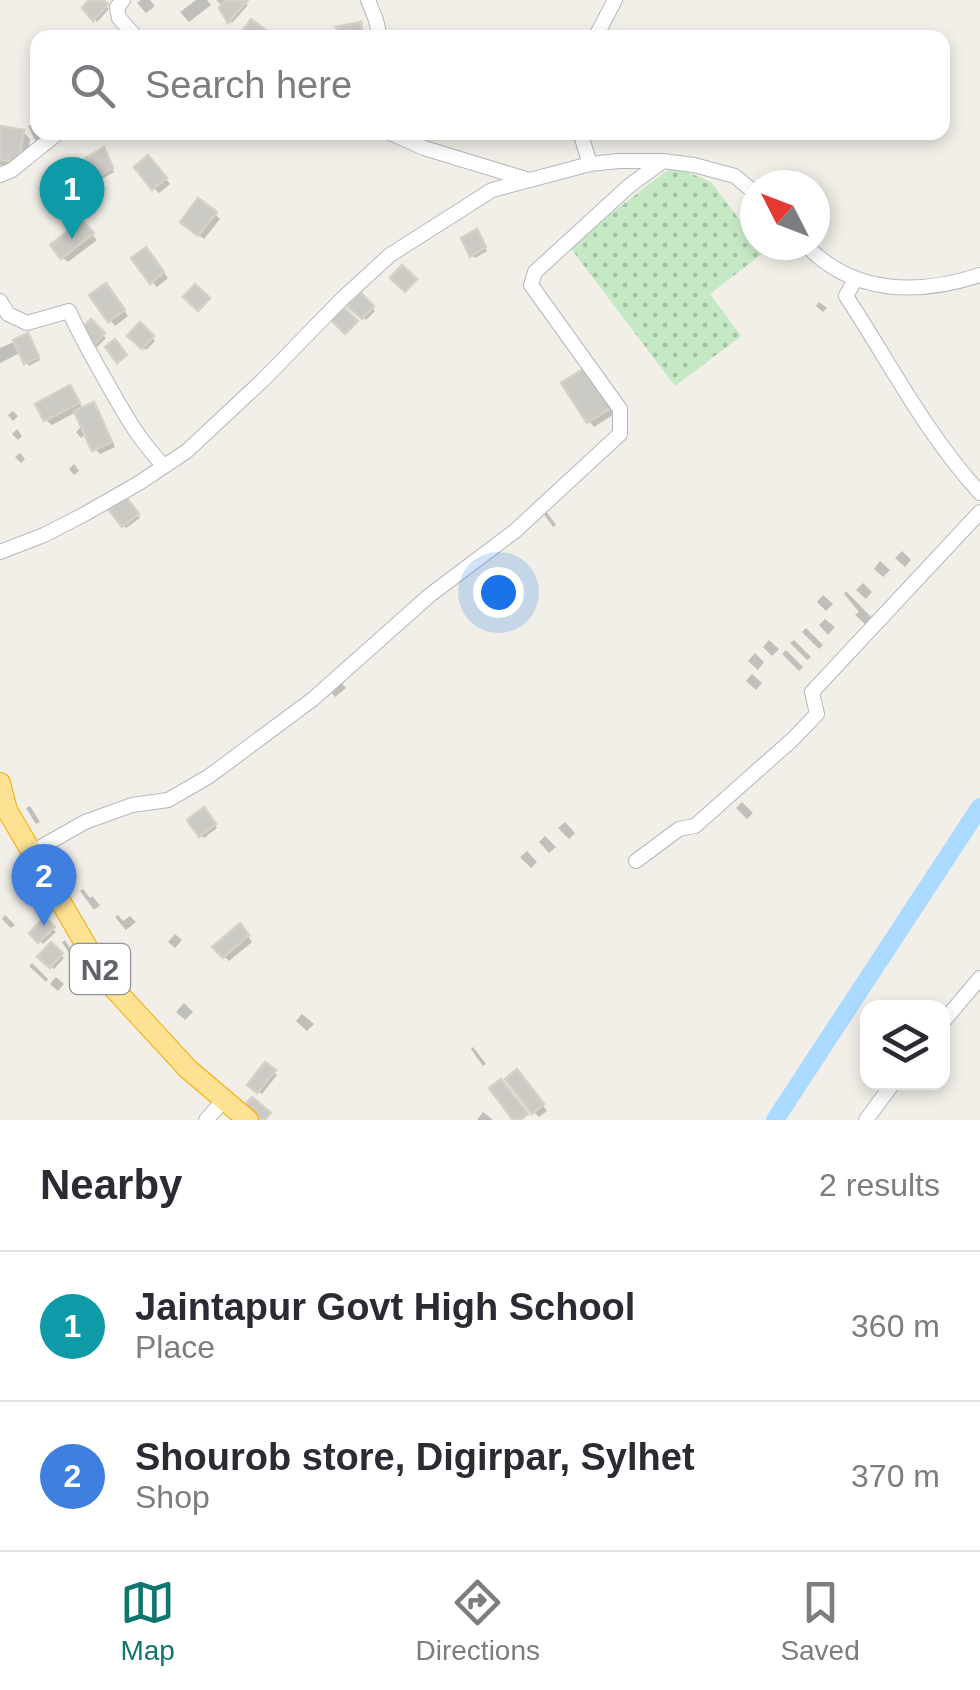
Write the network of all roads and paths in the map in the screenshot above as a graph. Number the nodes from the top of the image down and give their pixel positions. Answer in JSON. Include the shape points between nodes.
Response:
{"nodes":[{"id":1,"x":123,"y":0,"type":"edge"},
{"id":2,"x":368,"y":0,"type":"edge"},
{"id":3,"x":615,"y":0,"type":"edge"},
{"id":4,"x":130,"y":30,"type":"edge"},
{"id":5,"x":377,"y":30,"type":"edge"},
{"id":6,"x":599,"y":30,"type":"edge"},
{"id":7,"x":49,"y":140,"type":"edge"},
{"id":8,"x":406,"y":140,"type":"edge"},
{"id":9,"x":582,"y":140,"type":"edge"},
{"id":10,"x":663,"y":161,"type":"junction"},
{"id":11,"x":590,"y":164,"type":"junction"},
{"id":12,"x":0,"y":175,"type":"edge"},
{"id":13,"x":530,"y":180,"type":"junction"},
{"id":14,"x":740,"y":180,"type":"edge"},
{"id":15,"x":824,"y":260,"type":"edge"},
{"id":16,"x":980,"y":275,"type":"edge"},
{"id":17,"x":854,"y":280,"type":"junction"},
{"id":18,"x":0,"y":300,"type":"edge"},
{"id":19,"x":164,"y":466,"type":"junction"},
{"id":20,"x":980,"y":493,"type":"edge"},
{"id":21,"x":980,"y":512,"type":"edge"},
{"id":22,"x":0,"y":552,"type":"edge"},
{"id":23,"x":0,"y":783,"type":"edge"},
{"id":24,"x":4,"y":812,"type":"edge"},
{"id":25,"x":32,"y":852,"type":"junction"},
{"id":26,"x":636,"y":860,"type":"dead end"},
{"id":27,"x":980,"y":978,"type":"edge"},
{"id":28,"x":950,"y":1014,"type":"edge"},
{"id":29,"x":888,"y":1090,"type":"edge"},
{"id":30,"x":224,"y":1100,"type":"junction"},
{"id":31,"x":206,"y":1120,"type":"edge"},
{"id":32,"x":248,"y":1120,"type":"edge"},
{"id":33,"x":866,"y":1120,"type":"edge"}],
"edges":[{"from":1,"to":4,"type":"street","via":[[116,7]]},
{"from":2,"to":5,"type":"street"},
{"from":3,"to":6,"type":"street"},
{"from":7,"to":12,"type":"street"},
{"from":8,"to":13,"type":"street"},
{"from":9,"to":11,"type":"street"},
{"from":10,"to":11,"type":"street"},
{"from":10,"to":14,"type":"street"},
{"from":10,"to":25,"type":"street","via":[[535,272],[530,286],[620,409],[620,434],[314,699],[208,777],[168,800],[85,822]]},
{"from":11,"to":13,"type":"street"},
{"from":13,"to":19,"type":"street","via":[[492,190],[390,254],[263,380]]},
{"from":15,"to":17,"type":"street"},
{"from":16,"to":17,"type":"street","via":[[918,289]]},
{"from":17,"to":20,"type":"street","via":[[846,296],[953,464]]},
{"from":18,"to":19,"type":"street","via":[[8,314],[27,323],[69,311],[130,426]]},
{"from":19,"to":22,"type":"street","via":[[44,536]]},
{"from":21,"to":26,"type":"street","via":[[812,692],[816,714],[793,739],[695,826],[679,829]]},
{"from":23,"to":24,"type":"highway","number":"N2"},
{"from":24,"to":25,"type":"highway","number":"N2"},
{"from":25,"to":30,"type":"highway","number":"N2","via":[[107,981]]},
{"from":27,"to":28,"type":"street"},
{"from":29,"to":33,"type":"street"},
{"from":30,"to":31,"type":"street"},
{"from":30,"to":32,"type":"highway","number":"N2"}]}
